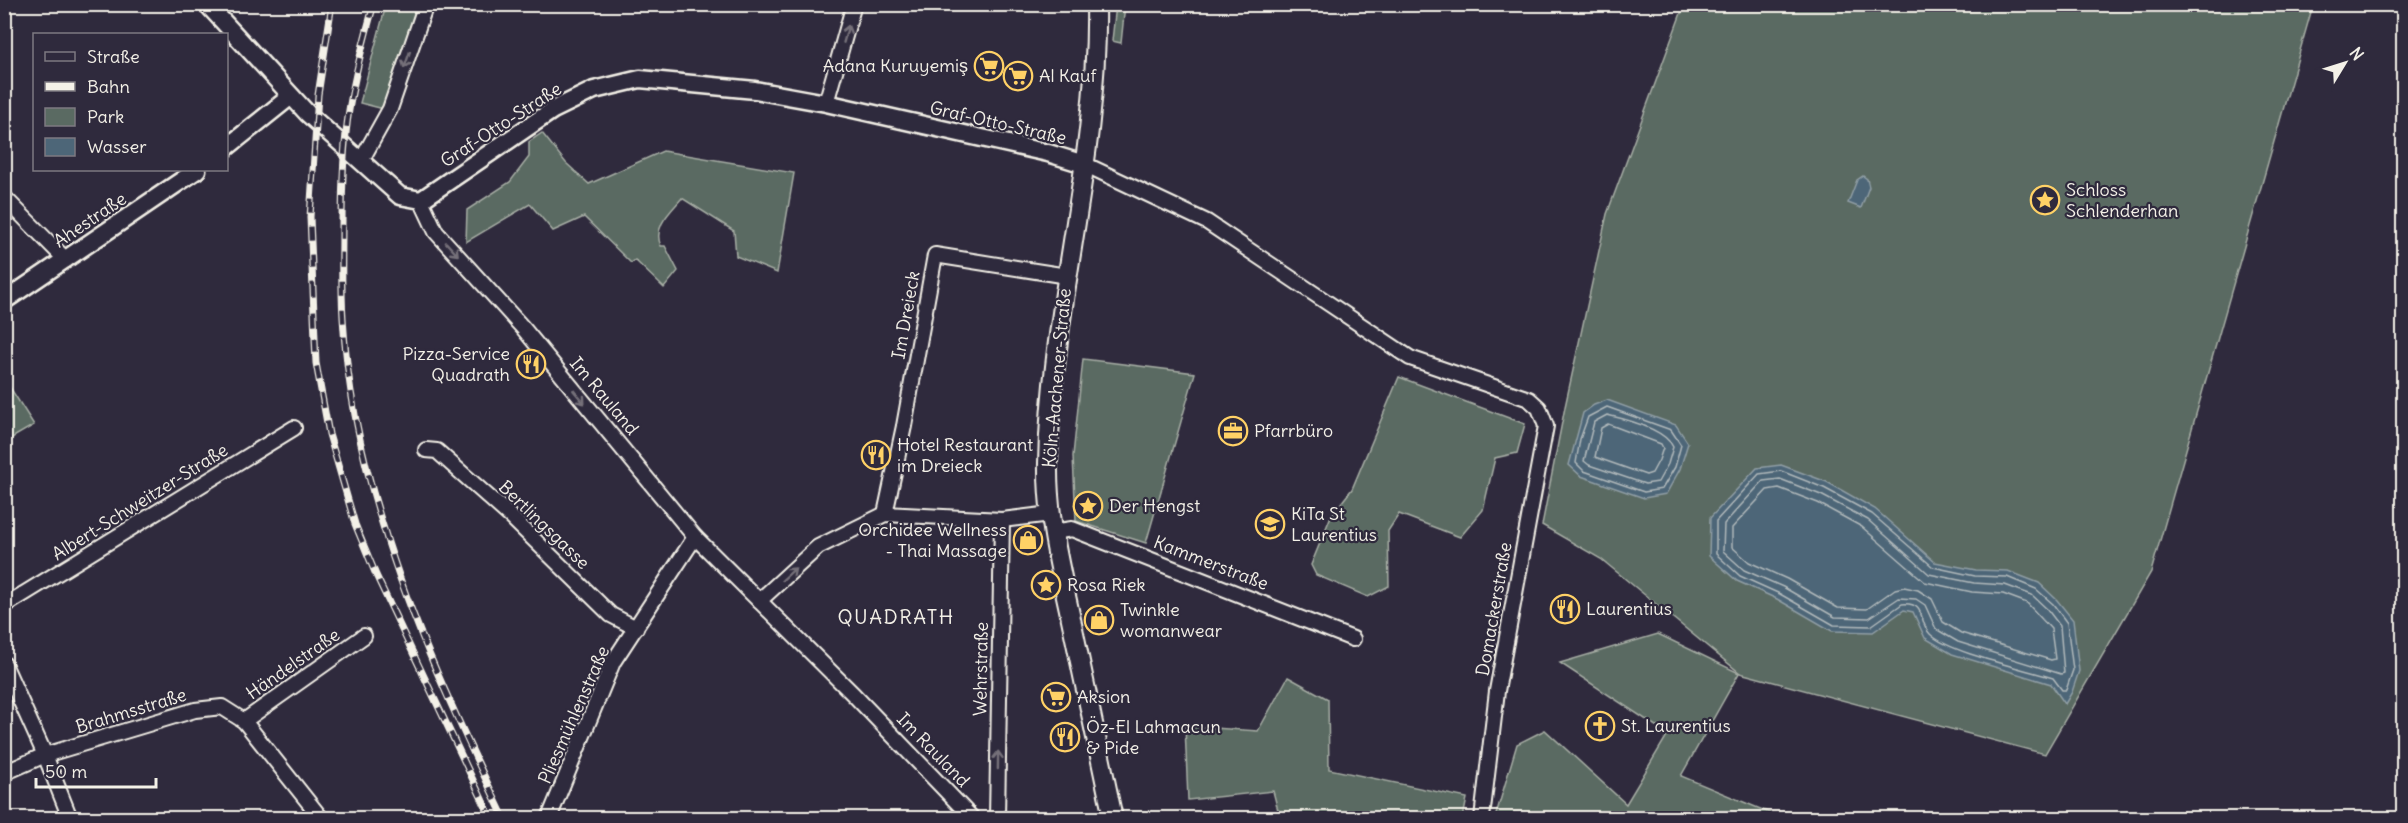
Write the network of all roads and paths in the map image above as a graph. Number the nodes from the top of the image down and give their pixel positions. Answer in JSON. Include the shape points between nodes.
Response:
{"nodes":[{"id":1,"x":207,"y":4,"type":"edge"},
{"id":2,"x":426,"y":4,"type":"edge"},
{"id":3,"x":854,"y":4,"type":"edge"},
{"id":4,"x":1096,"y":4,"type":"edge"},
{"id":5,"x":291,"y":96,"type":"junction"},
{"id":6,"x":826,"y":103,"type":"junction"},
{"id":7,"x":228,"y":146,"type":"edge"},
{"id":8,"x":361,"y":161,"type":"junction"},
{"id":9,"x":1084,"y":164,"type":"junction"},
{"id":10,"x":196,"y":171,"type":"edge"},
{"id":11,"x":4,"y":197,"type":"edge"},
{"id":12,"x":421,"y":200,"type":"junction"},
{"id":13,"x":66,"y":260,"type":"junction"},
{"id":14,"x":1067,"y":276,"type":"junction"},
{"id":15,"x":4,"y":301,"type":"edge"},
{"id":16,"x":1539,"y":408,"type":"joint"},
{"id":17,"x":294,"y":428,"type":"dead end"},
{"id":18,"x":426,"y":450,"type":"dead end"},
{"id":19,"x":885,"y":514,"type":"junction"},
{"id":20,"x":1002,"y":520,"type":"junction"},
{"id":21,"x":1052,"y":523,"type":"junction"},
{"id":22,"x":695,"y":537,"type":"junction"},
{"id":23,"x":759,"y":601,"type":"junction"},
{"id":24,"x":4,"y":606,"type":"edge"},
{"id":25,"x":636,"y":628,"type":"junction"},
{"id":26,"x":364,"y":636,"type":"dead end"},
{"id":27,"x":1353,"y":639,"type":"dead end"},
{"id":28,"x":4,"y":664,"type":"edge"},
{"id":29,"x":244,"y":721,"type":"junction"},
{"id":30,"x":45,"y":755,"type":"junction"},
{"id":31,"x":4,"y":773,"type":"edge"},
{"id":32,"x":70,"y":819,"type":"edge"},
{"id":33,"x":321,"y":819,"type":"edge"},
{"id":34,"x":549,"y":819,"type":"edge"},
{"id":35,"x":972,"y":819,"type":"edge"},
{"id":36,"x":997,"y":819,"type":"edge"},
{"id":37,"x":1113,"y":819,"type":"edge"},
{"id":38,"x":1482,"y":819,"type":"edge"}],
"edges":[{"from":1,"to":5,"type":"street"},
{"from":2,"to":8,"type":"street","one_way":true,"via":[[390,110]]},
{"from":6,"to":3,"type":"street","one_way":true},
{"from":4,"to":9,"type":"main road","name":"Köln-Aachener-Straße","via":[[1097,51]]},
{"from":5,"to":7,"type":"street"},
{"from":5,"to":8,"type":"street"},
{"from":6,"to":9,"type":"street","name":"Graf-Otto-Straße"},
{"from":6,"to":12,"type":"street","name":"Graf-Otto-Straße","via":[[755,90],[640,79],[594,90],[553,110]]},
{"from":8,"to":12,"type":"street","via":[[400,196]]},
{"from":9,"to":14,"type":"main road","name":"Köln-Aachener-Straße"},
{"from":9,"to":16,"type":"street","name":"Graf-Otto-Straße","via":[[1207,222],[1410,358],[1529,399]]},
{"from":10,"to":13,"type":"street","name":"Ahestraße"},
{"from":11,"to":13,"type":"street"},
{"from":12,"to":22,"type":"street","name":"Im Rauland","one_way":true,"via":[[436,232],[523,328]]},
{"from":13,"to":15,"type":"street","name":"Ahestraße"},
{"from":14,"to":19,"type":"street","name":"Im Dreieck","via":[[934,255]]},
{"from":14,"to":21,"type":"main road","name":"Köln-Aachener-Straße","via":[[1047,465]]},
{"from":16,"to":38,"type":"street","name":"Domackerstraße","via":[[1546,426],[1497,692]]},
{"from":17,"to":24,"type":"street","name":"Albert-Schweitzer-Straße"},
{"from":18,"to":25,"type":"street","name":"Bertlingsgasse","via":[[437,451],[611,615]]},
{"from":19,"to":20,"type":"street","name":"Kammerstraße"},
{"from":23,"to":19,"type":"street","name":"Kammerstraße","one_way":true,"via":[[818,547]]},
{"from":20,"to":21,"type":"street","name":"Kammerstraße"},
{"from":36,"to":20,"type":"street","name":"Wehrstraße","one_way":true},
{"from":21,"to":27,"type":"street","name":"Kammerstraße"},
{"from":21,"to":37,"type":"main road","name":"Köln-Aachener-Straße"},
{"from":22,"to":23,"type":"street","name":"Im Rauland"},
{"from":22,"to":25,"type":"street","name":"Pliesmühlenstraße"},
{"from":23,"to":35,"type":"street","name":"Im Rauland"},
{"from":25,"to":34,"type":"street","name":"Pliesmühlenstraße","via":[[612,662]]},
{"from":26,"to":29,"type":"street","name":"Händelstraße"},
{"from":28,"to":30,"type":"street"},
{"from":29,"to":30,"type":"street","name":"Brahmsstraße","via":[[222,707],[195,710]]},
{"from":29,"to":33,"type":"street","name":"Brahmsstraße"},
{"from":30,"to":31,"type":"street","name":"Brahmsstraße"},
{"from":30,"to":32,"type":"street"}]}
